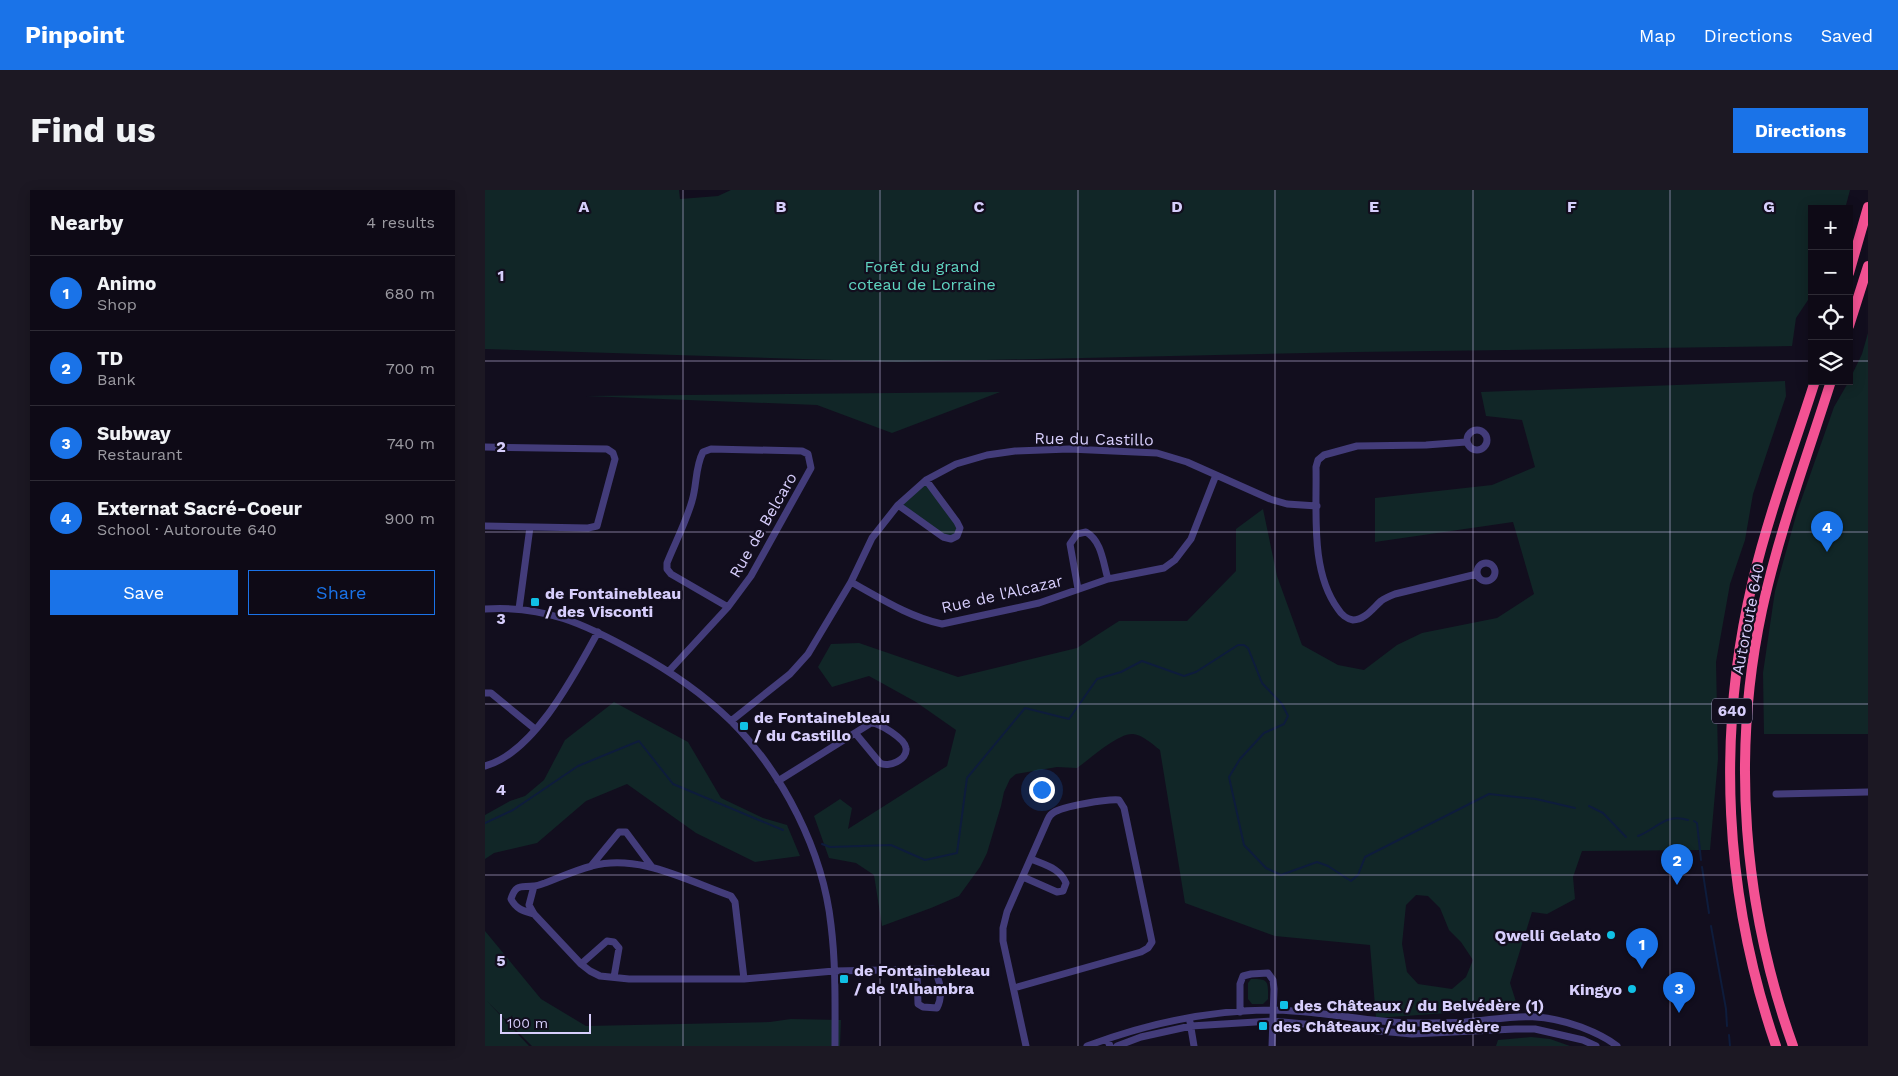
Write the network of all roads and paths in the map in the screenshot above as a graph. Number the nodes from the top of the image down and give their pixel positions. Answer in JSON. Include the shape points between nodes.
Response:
{"nodes":[{"id":1,"x":1868,"y":207,"type":"edge"},
{"id":2,"x":1853,"y":259,"type":"edge"},
{"id":3,"x":1868,"y":266,"type":"edge"},
{"id":4,"x":1853,"y":313,"type":"edge"},
{"id":5,"x":1814,"y":385,"type":"edge"},
{"id":6,"x":1830,"y":385,"type":"edge"},
{"id":7,"x":1467,"y":442,"type":"dead end"},
{"id":8,"x":485,"y":447,"type":"edge"},
{"id":9,"x":1215,"y":475,"type":"junction"},
{"id":10,"x":926,"y":480,"type":"junction"},
{"id":11,"x":898,"y":505,"type":"junction"},
{"id":12,"x":1317,"y":506,"type":"junction"},
{"id":13,"x":485,"y":526,"type":"edge"},
{"id":14,"x":530,"y":526,"type":"junction"},
{"id":15,"x":1477,"y":574,"type":"dead end"},
{"id":16,"x":1108,"y":579,"type":"junction"},
{"id":17,"x":851,"y":582,"type":"junction"},
{"id":18,"x":1078,"y":589,"type":"junction"},
{"id":19,"x":485,"y":608,"type":"edge"},
{"id":20,"x":728,"y":608,"type":"junction"},
{"id":21,"x":519,"y":609,"type":"junction"},
{"id":22,"x":598,"y":632,"type":"junction"},
{"id":23,"x":669,"y":671,"type":"junction"},
{"id":24,"x":485,"y":692,"type":"edge"},
{"id":25,"x":731,"y":721,"type":"junction"},
{"id":26,"x":535,"y":729,"type":"junction"},
{"id":27,"x":856,"y":734,"type":"junction"},
{"id":28,"x":485,"y":766,"type":"edge"},
{"id":29,"x":778,"y":781,"type":"junction"},
{"id":30,"x":1868,"y":792,"type":"edge"},
{"id":31,"x":1776,"y":794,"type":"dead end"},
{"id":32,"x":1031,"y":859,"type":"junction"},
{"id":33,"x":591,"y":866,"type":"junction"},
{"id":34,"x":652,"y":868,"type":"junction"},
{"id":35,"x":1023,"y":877,"type":"junction"},
{"id":36,"x":534,"y":886,"type":"junction"},
{"id":37,"x":533,"y":914,"type":"junction"},
{"id":38,"x":581,"y":964,"type":"junction"},
{"id":39,"x":917,"y":970,"type":"junction"},
{"id":40,"x":835,"y":971,"type":"junction"},
{"id":41,"x":614,"y":977,"type":"junction"},
{"id":42,"x":744,"y":979,"type":"junction"},
{"id":43,"x":1014,"y":988,"type":"junction"},
{"id":44,"x":1273,"y":1010,"type":"junction"},
{"id":45,"x":1240,"y":1012,"type":"junction"},
{"id":46,"x":1189,"y":1017,"type":"junction"},
{"id":47,"x":1273,"y":1021,"type":"junction"},
{"id":48,"x":1191,"y":1026,"type":"junction"},
{"id":49,"x":1587,"y":1030,"type":"junction"},
{"id":50,"x":1107,"y":1038,"type":"junction"},
{"id":51,"x":1582,"y":1043,"type":"edge"},
{"id":52,"x":835,"y":1046,"type":"edge"},
{"id":53,"x":1026,"y":1046,"type":"edge"},
{"id":54,"x":1087,"y":1046,"type":"edge"},
{"id":55,"x":1110,"y":1046,"type":"edge"},
{"id":56,"x":1117,"y":1046,"type":"edge"},
{"id":57,"x":1194,"y":1046,"type":"edge"},
{"id":58,"x":1271,"y":1046,"type":"edge"},
{"id":59,"x":1597,"y":1046,"type":"edge"},
{"id":60,"x":1617,"y":1046,"type":"edge"},
{"id":61,"x":1776,"y":1046,"type":"edge"},
{"id":62,"x":1793,"y":1046,"type":"edge"}],
"edges":[{"from":1,"to":2,"type":"highway"},
{"from":3,"to":4,"type":"highway"},
{"from":5,"to":61,"type":"highway","name":"Autoroute 640","number":"640","via":[[1754,578],[1738,654],[1730,735],[1730,810],[1737,886],[1750,959]]},
{"from":6,"to":62,"type":"highway","name":"Autoroute 640","number":"640","via":[[1770,579],[1754,655],[1747,728],[1746,816],[1753,887],[1768,964]]},
{"from":7,"to":12,"type":"street","via":[[1357,446],[1324,455],[1316,467]]},
{"from":8,"to":14,"type":"street","via":[[607,449],[613,453],[615,459],[597,526]]},
{"from":9,"to":10,"type":"street","name":"Rue du Castillo","via":[[1157,453],[1069,449],[987,455],[956,464]]},
{"from":9,"to":12,"type":"street","name":"Rue du Castillo","via":[[1269,499]]},
{"from":9,"to":16,"type":"street","name":"Rue de l'Alcazar","via":[[1191,539],[1175,560],[1164,568]]},
{"from":10,"to":11,"type":"street","name":"Rue du Castillo"},
{"from":10,"to":11,"type":"street","via":[[957,522],[960,528],[957,536],[951,539],[943,537]]},
{"from":11,"to":17,"type":"street","name":"Rue du Castillo","via":[[873,538]]},
{"from":12,"to":15,"type":"street","via":[[1318,558],[1326,588],[1342,614],[1351,620],[1368,614],[1395,594]]},
{"from":13,"to":14,"type":"street"},
{"from":14,"to":21,"type":"street"},
{"from":16,"to":18,"type":"street","name":"Rue de l'Alcazar"},
{"from":16,"to":18,"type":"street","name":"Rue de l'Alcazar","via":[[1093,536],[1086,532],[1077,534],[1071,544]]},
{"from":17,"to":18,"type":"street","name":"Rue de l'Alcazar","via":[[926,621],[942,624],[1047,601]]},
{"from":17,"to":25,"type":"street","name":"Rue du Castillo","via":[[808,654],[790,674]]},
{"from":19,"to":21,"type":"street"},
{"from":20,"to":20,"type":"street","name":"Rue de Belcaro","via":[[751,576],[811,468],[808,454],[802,451],[711,449],[703,452],[699,459],[696,486],[667,568],[671,574]]},
{"from":20,"to":23,"type":"street","name":"Rue de Belcaro"},
{"from":21,"to":22,"type":"street","via":[[561,617]]},
{"from":22,"to":23,"type":"street"},
{"from":22,"to":26,"type":"street","via":[[563,694]]},
{"from":23,"to":25,"type":"street"},
{"from":24,"to":26,"type":"street","via":[[491,693]]},
{"from":25,"to":29,"type":"street"},
{"from":26,"to":28,"type":"street","via":[[515,752]]},
{"from":27,"to":27,"type":"street","via":[[883,766],[894,764],[905,753],[903,742],[877,723]]},
{"from":27,"to":29,"type":"street"},
{"from":29,"to":40,"type":"street","via":[[812,848],[825,888]]},
{"from":30,"to":31,"type":"street"},
{"from":32,"to":35,"type":"street"},
{"from":32,"to":35,"type":"street","via":[[1063,876],[1066,883],[1063,891],[1057,892]]},
{"from":32,"to":43,"type":"street","via":[[1053,812],[1119,800],[1124,808],[1152,942],[1141,952]]},
{"from":33,"to":34,"type":"street","via":[[630,862]]},
{"from":33,"to":34,"type":"street","via":[[619,832],[626,832]]},
{"from":33,"to":36,"type":"street"},
{"from":34,"to":42,"type":"street","via":[[731,896],[735,902]]},
{"from":35,"to":43,"type":"street","via":[[1003,928]]},
{"from":36,"to":37,"type":"street","via":[[529,905]]},
{"from":36,"to":37,"type":"street","via":[[521,886],[513,891],[511,899],[520,910]]},
{"from":37,"to":38,"type":"street"},
{"from":38,"to":41,"type":"street","via":[[600,976]]},
{"from":38,"to":41,"type":"street","via":[[607,941],[614,942],[619,948]]},
{"from":39,"to":39,"type":"street","via":[[918,1004],[937,1008],[941,999],[937,975],[933,969]]},
{"from":39,"to":40,"type":"street"},
{"from":40,"to":42,"type":"street"},
{"from":40,"to":52,"type":"street"},
{"from":41,"to":42,"type":"street"},
{"from":43,"to":53,"type":"street"},
{"from":44,"to":45,"type":"street"},
{"from":44,"to":45,"type":"street","via":[[1273,980],[1268,973],[1251,974],[1243,976],[1240,984]]},
{"from":44,"to":47,"type":"street"},
{"from":44,"to":49,"type":"street","via":[[1413,1023],[1533,1015],[1565,1021]]},
{"from":45,"to":46,"type":"street"},
{"from":46,"to":48,"type":"street"},
{"from":46,"to":50,"type":"street"},
{"from":47,"to":48,"type":"street"},
{"from":47,"to":51,"type":"street","via":[[1412,1034],[1535,1029]]},
{"from":47,"to":58,"type":"street"},
{"from":48,"to":56,"type":"street"},
{"from":48,"to":57,"type":"street"},
{"from":49,"to":51,"type":"street"},
{"from":49,"to":60,"type":"street"},
{"from":50,"to":54,"type":"street"},
{"from":50,"to":55,"type":"street"},
{"from":51,"to":59,"type":"street"}]}
